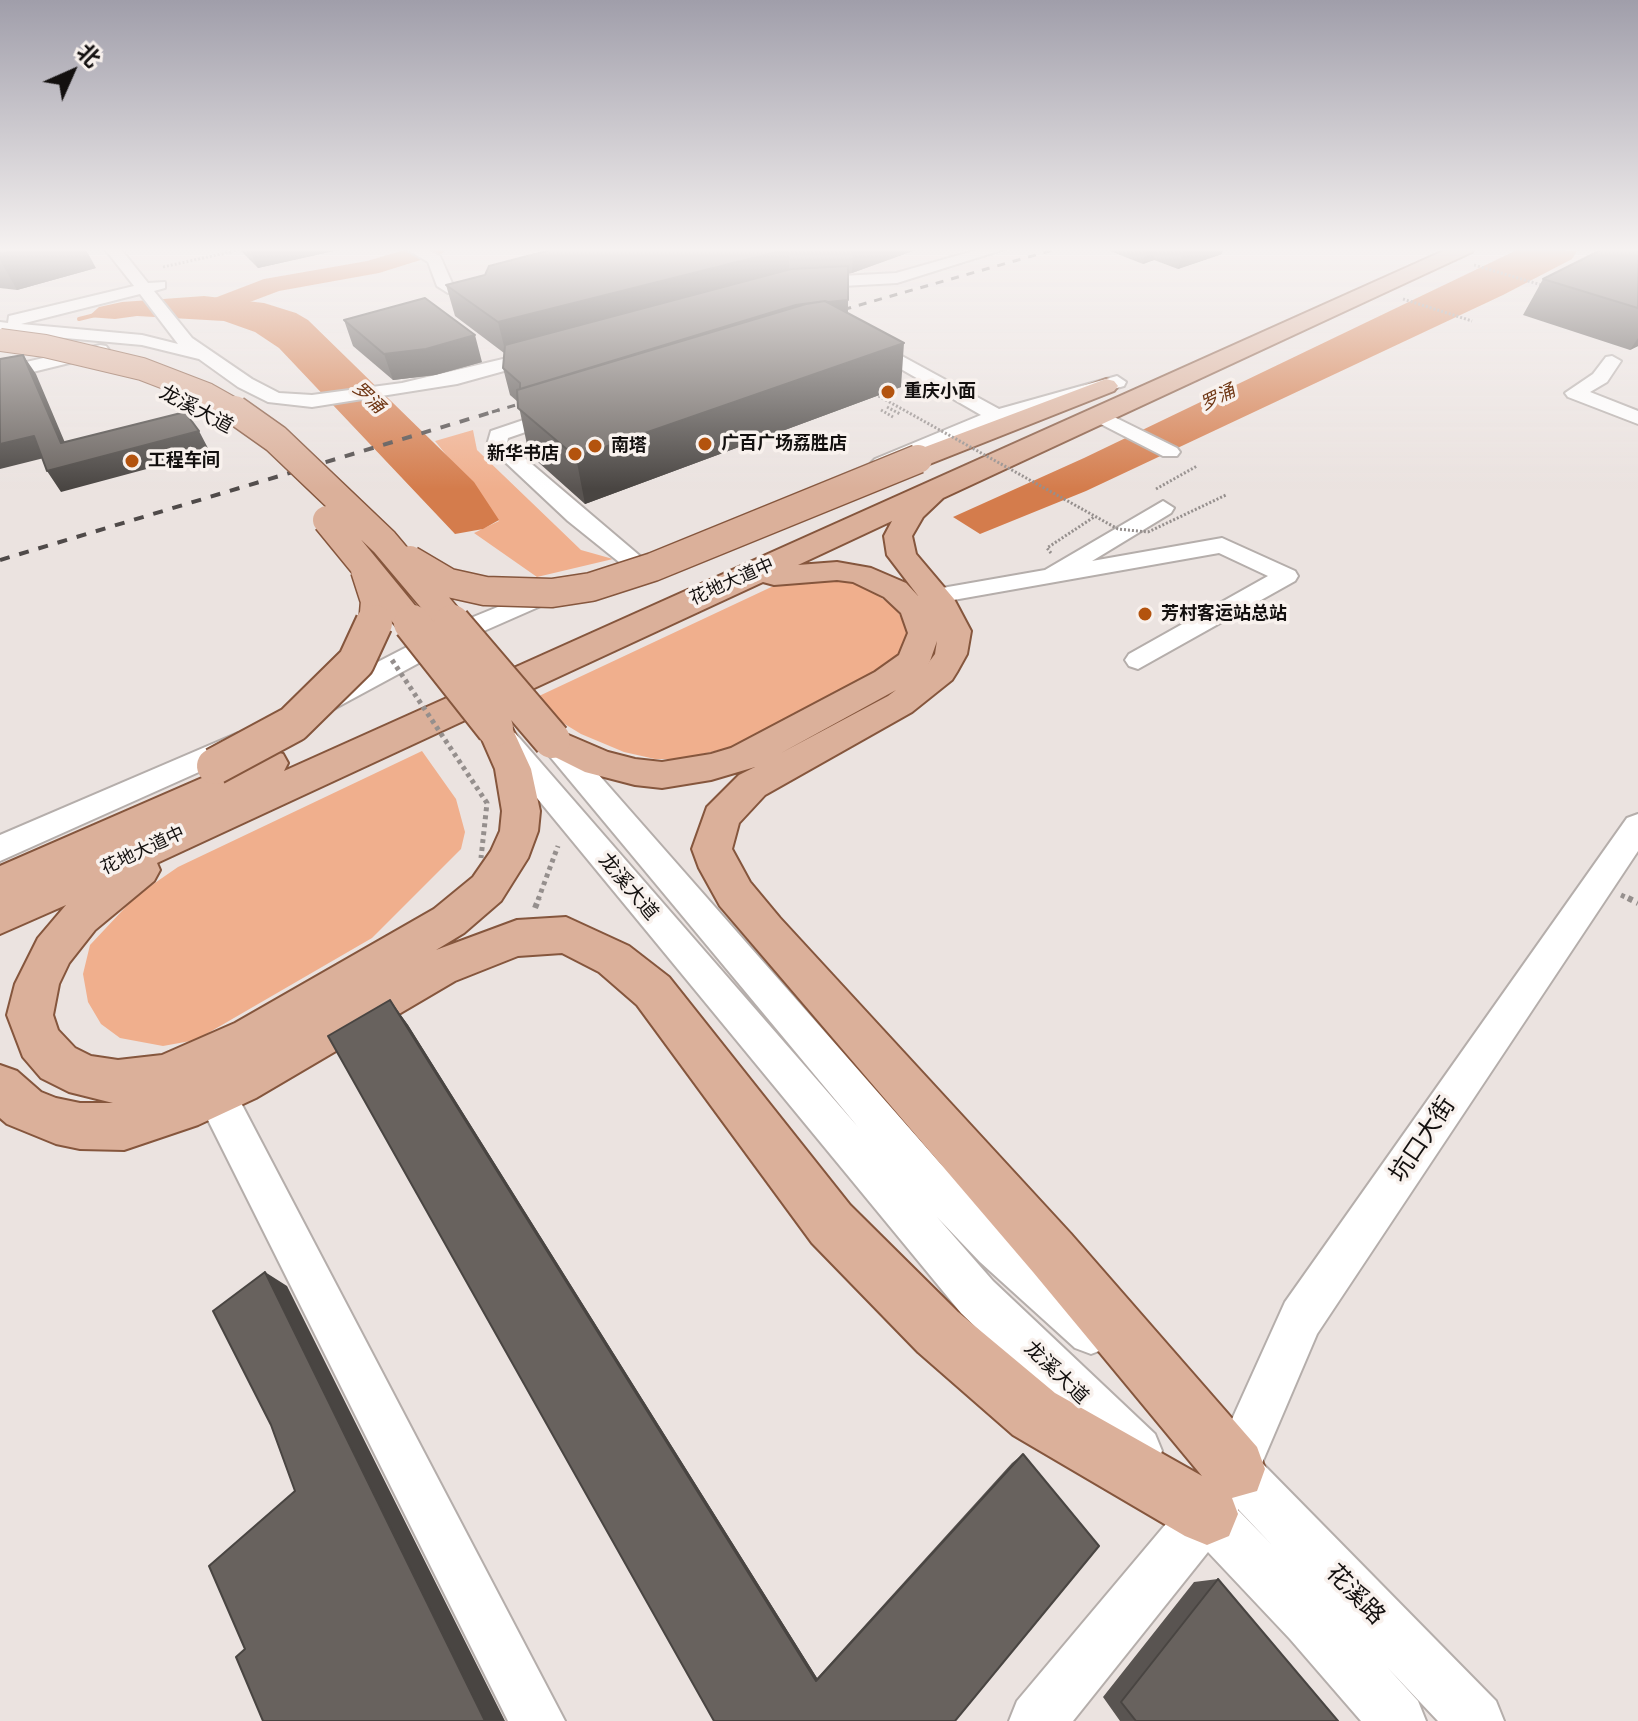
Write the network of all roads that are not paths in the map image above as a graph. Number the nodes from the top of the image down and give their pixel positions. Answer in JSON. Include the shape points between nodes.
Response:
{"nodes":[{"id":1,"x":28,"y":328,"type":"edge"},
{"id":2,"x":175,"y":328,"type":"edge"},
{"id":3,"x":196,"y":328,"type":"edge"},
{"id":4,"x":1245,"y":328,"type":"edge"},
{"id":5,"x":1305,"y":328,"type":"edge"},
{"id":6,"x":76,"y":334,"type":"junction"},
{"id":7,"x":853,"y":336,"type":"edge"},
{"id":8,"x":0,"y":340,"type":"edge"},
{"id":9,"x":142,"y":340,"type":"junction"},
{"id":10,"x":480,"y":348,"type":"dead end"},
{"id":11,"x":566,"y":348,"type":"edge"},
{"id":12,"x":0,"y":351,"type":"edge"},
{"id":13,"x":214,"y":359,"type":"junction"},
{"id":14,"x":1612,"y":361,"type":"dead end"},
{"id":15,"x":503,"y":365,"type":"junction"},
{"id":16,"x":1159,"y":366,"type":"junction"},
{"id":17,"x":0,"y":374,"type":"edge"},
{"id":18,"x":1117,"y":382,"type":"junction"},
{"id":19,"x":574,"y":409,"type":"edge"},
{"id":20,"x":997,"y":416,"type":"junction"},
{"id":21,"x":1100,"y":416,"type":"junction"},
{"id":22,"x":1638,"y":418,"type":"edge"},
{"id":23,"x":536,"y":448,"type":"edge"},
{"id":24,"x":1170,"y":452,"type":"dead end"},
{"id":25,"x":519,"y":467,"type":"junction"},
{"id":26,"x":331,"y":473,"type":"dead end"},
{"id":27,"x":941,"y":489,"type":"junction"},
{"id":28,"x":1154,"y":502,"type":"road end"},
{"id":29,"x":370,"y":547,"type":"junction"},
{"id":30,"x":632,"y":561,"type":"junction"},
{"id":31,"x":1052,"y":576,"type":"junction"},
{"id":32,"x":915,"y":592,"type":"junction"},
{"id":33,"x":704,"y":594,"type":"junction"},
{"id":34,"x":443,"y":639,"type":"junction"},
{"id":35,"x":1138,"y":660,"type":"dead end"},
{"id":36,"x":495,"y":728,"type":"junction"},
{"id":37,"x":552,"y":740,"type":"junction"},
{"id":38,"x":210,"y":821,"type":"junction"},
{"id":39,"x":1638,"y":826,"type":"edge"},
{"id":40,"x":0,"y":849,"type":"edge"},
{"id":41,"x":0,"y":863,"type":"edge"},
{"id":42,"x":0,"y":884,"type":"edge"},
{"id":43,"x":0,"y":917,"type":"edge"},
{"id":44,"x":774,"y":1029,"type":"junction"},
{"id":45,"x":0,"y":1087,"type":"edge"},
{"id":46,"x":215,"y":1093,"type":"junction"},
{"id":47,"x":1235,"y":1469,"type":"junction"},
{"id":48,"x":1207,"y":1514,"type":"junction"},
{"id":49,"x":537,"y":1721,"type":"edge"},
{"id":50,"x":1037,"y":1721,"type":"edge"},
{"id":51,"x":1398,"y":1721,"type":"edge"},
{"id":52,"x":1476,"y":1721,"type":"edge"}],
"edges":[{"from":1,"to":6,"type":"street"},
{"from":2,"to":13,"type":"street"},
{"from":3,"to":13,"type":"street"},
{"from":4,"to":16,"type":"main road","name":"花地大道中"},
{"from":5,"to":21,"type":"main road","name":"花地大道中"},
{"from":6,"to":9,"type":"street"},
{"from":6,"to":12,"type":"street"},
{"from":7,"to":20,"type":"street"},
{"from":8,"to":29,"type":"main road","name":"龙溪大道","bridge":true,"via":[[108,359],[207,394],[276,439]]},
{"from":9,"to":13,"type":"street"},
{"from":9,"to":17,"type":"street"},
{"from":10,"to":15,"type":"street"},
{"from":11,"to":15,"type":"street"},
{"from":12,"to":29,"type":"main road","name":"龙溪大道","bridge":true,"via":[[124,378],[217,417]]},
{"from":13,"to":15,"type":"street","via":[[275,398],[312,401],[402,389]]},
{"from":14,"to":22,"type":"street","via":[[1600,378],[1575,393]]},
{"from":16,"to":18,"type":"main road"},
{"from":16,"to":42,"type":"main road","name":"花地大道中"},
{"from":18,"to":20,"type":"street"},
{"from":18,"to":29,"type":"main road","bridge":true,"via":[[591,587],[517,593],[461,585]]},
{"from":19,"to":25,"type":"street","via":[[498,435],[497,445]]},
{"from":20,"to":30,"type":"street"},
{"from":21,"to":24,"type":"street"},
{"from":21,"to":27,"type":"main road","name":"花地大道中"},
{"from":23,"to":25,"type":"street"},
{"from":25,"to":30,"type":"street"},
{"from":26,"to":34,"type":"street"},
{"from":27,"to":32,"type":"main road","via":[[912,512],[898,536]]},
{"from":27,"to":33,"type":"main road","name":"花地大道中"},
{"from":28,"to":31,"type":"street"},
{"from":29,"to":36,"type":"main road","name":"龙溪大道","bridge":true},
{"from":29,"to":37,"type":"main road","name":"龙溪大道","bridge":true},
{"from":29,"to":41,"type":"main road","bridge":true,"via":[[374,623],[356,662],[293,724],[215,766]]},
{"from":30,"to":34,"type":"street"},
{"from":31,"to":32,"type":"street"},
{"from":31,"to":35,"type":"street","via":[[1222,545],[1286,576]]},
{"from":32,"to":33,"type":"main road","via":[[860,574],[815,571],[771,576]]},
{"from":32,"to":37,"type":"main road","via":[[924,633],[913,661],[744,757],[662,775],[598,763]]},
{"from":32,"to":47,"type":"main road","via":[[955,631],[951,654],[940,672],[900,704],[752,785],[721,817],[712,849],[735,894],[765,930],[1052,1253]]},
{"from":33,"to":38,"type":"main road","name":"花地大道中"},
{"from":34,"to":40,"type":"street","via":[[250,738]]},
{"from":36,"to":38,"type":"main road","via":[[513,769],[519,831],[487,889],[449,921],[251,1038],[162,1077],[118,1082],[86,1077],[58,1063],[39,1042],[30,1015],[53,951],[80,918]]},
{"from":36,"to":44,"type":"street","name":"龙溪大道"},
{"from":37,"to":44,"type":"street","name":"龙溪大道"},
{"from":38,"to":43,"type":"main road","name":"花地大道中"},
{"from":39,"to":47,"type":"street","name":"坑口大街","via":[[1301,1318]]},
{"from":44,"to":47,"type":"street","name":"龙溪大道","via":[[995,1247]]},
{"from":44,"to":48,"type":"street","name":"龙溪大道","via":[[977,1297]]},
{"from":45,"to":46,"type":"main road","via":[[24,1108],[80,1126],[124,1127]]},
{"from":46,"to":48,"type":"main road","via":[[467,956],[517,938],[566,935],[614,959],[653,991],[831,1224],[938,1332],[1034,1414]]},
{"from":46,"to":49,"type":"street"},
{"from":47,"to":48,"type":"street","name":"坑口大街"},
{"from":47,"to":52,"type":"street","name":"花溪路"},
{"from":48,"to":50,"type":"street","name":"坑口大街"},
{"from":48,"to":51,"type":"street"}]}
